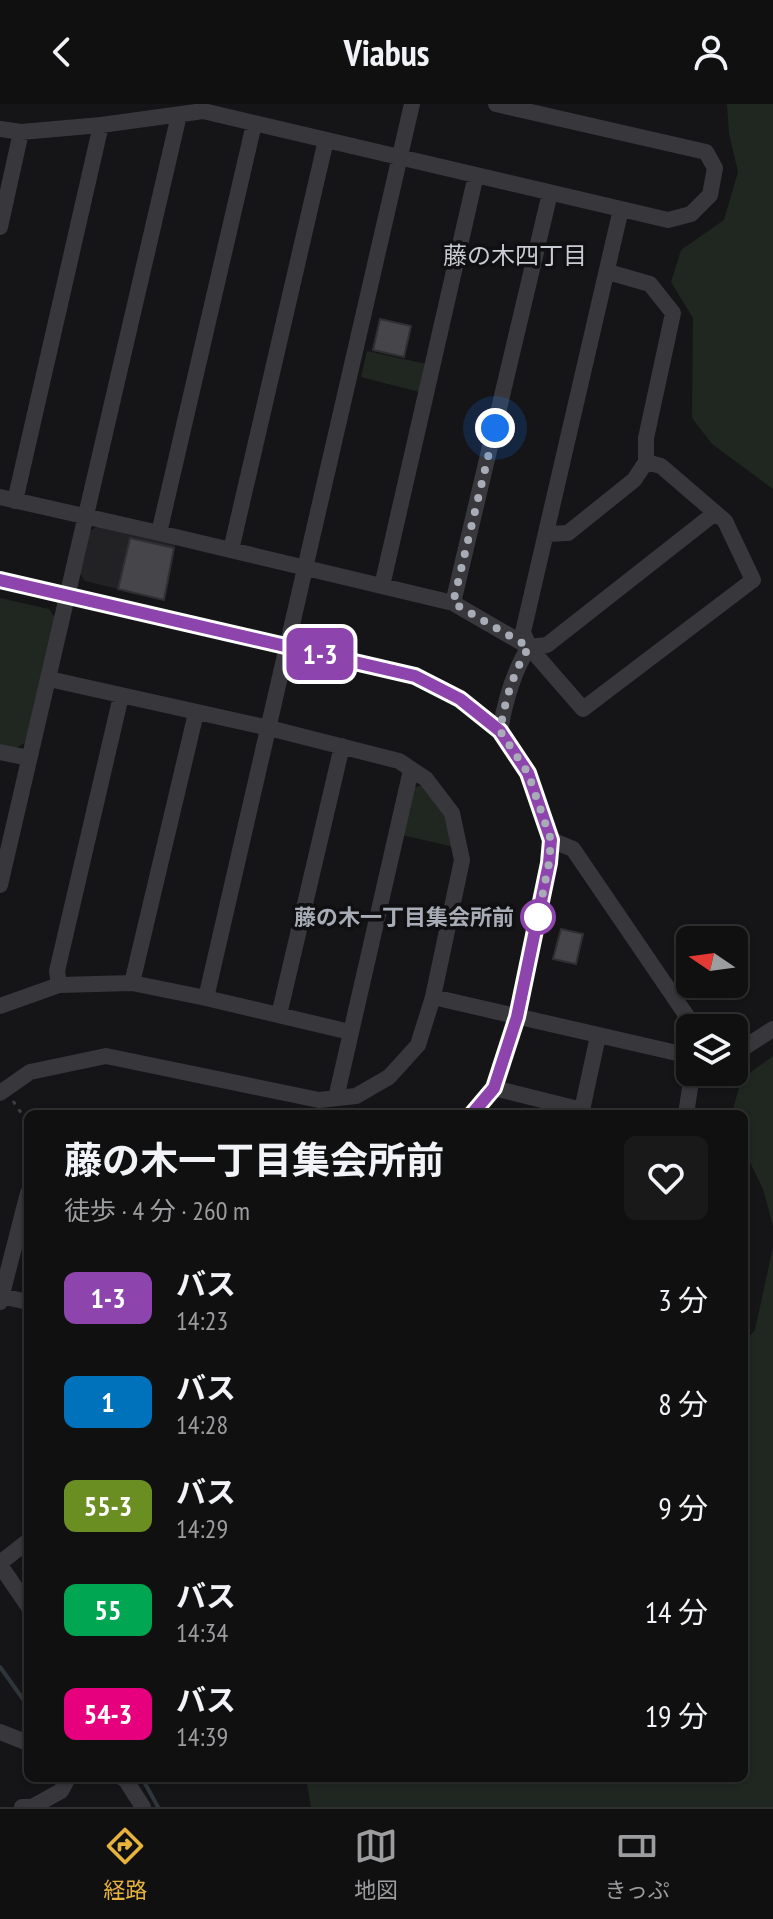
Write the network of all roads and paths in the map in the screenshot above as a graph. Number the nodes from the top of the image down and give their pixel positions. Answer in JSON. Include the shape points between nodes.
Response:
{"nodes":[{"id":1,"x":412,"y":104,"type":"edge"},
{"id":2,"x":496,"y":104,"type":"edge"},
{"id":3,"x":179,"y":115,"type":"junction"},
{"id":4,"x":254,"y":124,"type":"junction"},
{"id":5,"x":101,"y":125,"type":"junction"},
{"id":6,"x":0,"y":129,"type":"edge"},
{"id":7,"x":21,"y":132,"type":"junction"},
{"id":8,"x":326,"y":140,"type":"junction"},
{"id":9,"x":401,"y":157,"type":"junction"},
{"id":10,"x":476,"y":175,"type":"junction"},
{"id":11,"x":550,"y":193,"type":"junction"},
{"id":12,"x":621,"y":209,"type":"junction"},
{"id":13,"x":0,"y":227,"type":"edge"},
{"id":14,"x":608,"y":272,"type":"junction"},
{"id":15,"x":646,"y":462,"type":"junction"},
{"id":16,"x":7,"y":499,"type":"edge"},
{"id":17,"x":715,"y":513,"type":"junction"},
{"id":18,"x":85,"y":517,"type":"junction"},
{"id":19,"x":159,"y":533,"type":"junction"},
{"id":20,"x":546,"y":534,"type":"junction"},
{"id":21,"x":231,"y":550,"type":"junction"},
{"id":22,"x":306,"y":568,"type":"junction"},
{"id":23,"x":0,"y":580,"type":"edge"},
{"id":24,"x":382,"y":586,"type":"junction"},
{"id":25,"x":67,"y":596,"type":"junction"},
{"id":26,"x":453,"y":603,"type":"junction"},
{"id":27,"x":287,"y":646,"type":"junction"},
{"id":28,"x":529,"y":647,"type":"junction"},
{"id":29,"x":49,"y":679,"type":"junction"},
{"id":30,"x":121,"y":696,"type":"junction"},
{"id":31,"x":196,"y":713,"type":"junction"},
{"id":32,"x":269,"y":728,"type":"junction"},
{"id":33,"x":500,"y":731,"type":"junction"},
{"id":34,"x":342,"y":746,"type":"junction"},
{"id":35,"x":0,"y":752,"type":"edge"},
{"id":36,"x":29,"y":758,"type":"junction"},
{"id":37,"x":411,"y":770,"type":"junction"},
{"id":38,"x":551,"y":840,"type":"junction"},
{"id":39,"x":0,"y":885,"type":"edge"},
{"id":40,"x":132,"y":983,"type":"junction"},
{"id":41,"x":59,"y":985,"type":"junction"},
{"id":42,"x":433,"y":997,"type":"junction"},
{"id":43,"x":206,"y":998,"type":"junction"},
{"id":44,"x":0,"y":1006,"type":"edge"},
{"id":45,"x":685,"y":1014,"type":"edge"},
{"id":46,"x":279,"y":1015,"type":"junction"},
{"id":47,"x":517,"y":1017,"type":"junction"},
{"id":48,"x":773,"y":1029,"type":"edge"},
{"id":49,"x":350,"y":1032,"type":"junction"},
{"id":50,"x":598,"y":1036,"type":"junction"},
{"id":51,"x":748,"y":1045,"type":"edge"},
{"id":52,"x":676,"y":1053,"type":"edge"},
{"id":53,"x":690,"y":1086,"type":"edge"},
{"id":54,"x":494,"y":1088,"type":"junction"},
{"id":55,"x":0,"y":1093,"type":"edge"},
{"id":56,"x":336,"y":1098,"type":"junction"},
{"id":57,"x":475,"y":1110,"type":"edge"},
{"id":58,"x":687,"y":1110,"type":"edge"},
{"id":59,"x":24,"y":1209,"type":"edge"},
{"id":60,"x":1,"y":1299,"type":"edge"},
{"id":61,"x":24,"y":1302,"type":"edge"},
{"id":62,"x":24,"y":1544,"type":"edge"},
{"id":63,"x":0,"y":1564,"type":"edge"},
{"id":64,"x":24,"y":1600,"type":"edge"},
{"id":65,"x":0,"y":1732,"type":"edge"},
{"id":66,"x":24,"y":1741,"type":"edge"},
{"id":67,"x":66,"y":1782,"type":"edge"},
{"id":68,"x":127,"y":1782,"type":"edge"},
{"id":69,"x":22,"y":1807,"type":"edge"},
{"id":70,"x":143,"y":1807,"type":"edge"}],
"edges":[{"from":1,"to":9,"type":"street"},
{"from":2,"to":12,"type":"street","via":[[706,152],[715,168],[710,195],[691,214],[668,220]]},
{"from":3,"to":4,"type":"street","via":[[203,111]]},
{"from":3,"to":5,"type":"street"},
{"from":3,"to":18,"type":"street"},
{"from":4,"to":8,"type":"street"},
{"from":4,"to":19,"type":"street"},
{"from":5,"to":7,"type":"street"},
{"from":5,"to":16,"type":"street"},
{"from":6,"to":7,"type":"street"},
{"from":7,"to":13,"type":"street"},
{"from":8,"to":9,"type":"street"},
{"from":8,"to":21,"type":"street"},
{"from":9,"to":10,"type":"street"},
{"from":9,"to":22,"type":"street"},
{"from":10,"to":11,"type":"street"},
{"from":10,"to":24,"type":"street"},
{"from":11,"to":12,"type":"street"},
{"from":11,"to":26,"type":"street"},
{"from":12,"to":14,"type":"street"},
{"from":14,"to":15,"type":"street","via":[[650,284],[673,313],[646,438]]},
{"from":14,"to":20,"type":"street"},
{"from":15,"to":17,"type":"street","via":[[661,466]]},
{"from":15,"to":20,"type":"street","via":[[634,480],[568,533]]},
{"from":16,"to":18,"type":"street"},
{"from":17,"to":28,"type":"street","via":[[547,645]]},
{"from":17,"to":28,"type":"street","via":[[725,521],[753,580],[583,709]]},
{"from":18,"to":19,"type":"street"},
{"from":18,"to":25,"type":"street"},
{"from":19,"to":21,"type":"street"},
{"from":20,"to":28,"type":"street","via":[[523,632]]},
{"from":21,"to":22,"type":"street"},
{"from":22,"to":24,"type":"street"},
{"from":22,"to":27,"type":"street"},
{"from":23,"to":25,"type":"street"},
{"from":24,"to":26,"type":"street"},
{"from":25,"to":27,"type":"street"},
{"from":25,"to":29,"type":"street"},
{"from":26,"to":28,"type":"street"},
{"from":27,"to":32,"type":"street"},
{"from":27,"to":33,"type":"street","via":[[415,676],[460,699]]},
{"from":28,"to":33,"type":"street","via":[[519,663]]},
{"from":29,"to":30,"type":"street"},
{"from":29,"to":36,"type":"street"},
{"from":30,"to":31,"type":"street"},
{"from":30,"to":41,"type":"street","via":[[57,971]]},
{"from":31,"to":32,"type":"street"},
{"from":31,"to":40,"type":"street"},
{"from":32,"to":34,"type":"street"},
{"from":32,"to":43,"type":"street"},
{"from":33,"to":38,"type":"street","via":[[528,773]]},
{"from":34,"to":37,"type":"street","via":[[399,761]]},
{"from":34,"to":46,"type":"street"},
{"from":35,"to":36,"type":"street"},
{"from":36,"to":39,"type":"street"},
{"from":37,"to":42,"type":"street","via":[[426,779],[452,813],[462,860]]},
{"from":37,"to":49,"type":"street"},
{"from":38,"to":45,"type":"street","via":[[573,849]]},
{"from":38,"to":47,"type":"street"},
{"from":40,"to":41,"type":"street"},
{"from":40,"to":43,"type":"street"},
{"from":41,"to":44,"type":"street"},
{"from":42,"to":47,"type":"street"},
{"from":42,"to":56,"type":"street","via":[[418,1045],[389,1077],[356,1096]]},
{"from":43,"to":46,"type":"street"},
{"from":46,"to":49,"type":"street"},
{"from":47,"to":50,"type":"street"},
{"from":47,"to":54,"type":"street"},
{"from":48,"to":51,"type":"street"},
{"from":49,"to":56,"type":"street"},
{"from":50,"to":52,"type":"street"},
{"from":50,"to":54,"type":"street","via":[[582,1110]]},
{"from":53,"to":58,"type":"street"},
{"from":54,"to":57,"type":"street"},
{"from":55,"to":56,"type":"street","via":[[30,1072],[106,1056],[319,1100]]},
{"from":59,"to":60,"type":"street"},
{"from":60,"to":61,"type":"street"},
{"from":62,"to":63,"type":"street"},
{"from":63,"to":64,"type":"street"},
{"from":65,"to":66,"type":"street"},
{"from":67,"to":69,"type":"street","via":[[61,1791]]},
{"from":68,"to":70,"type":"street"}]}
